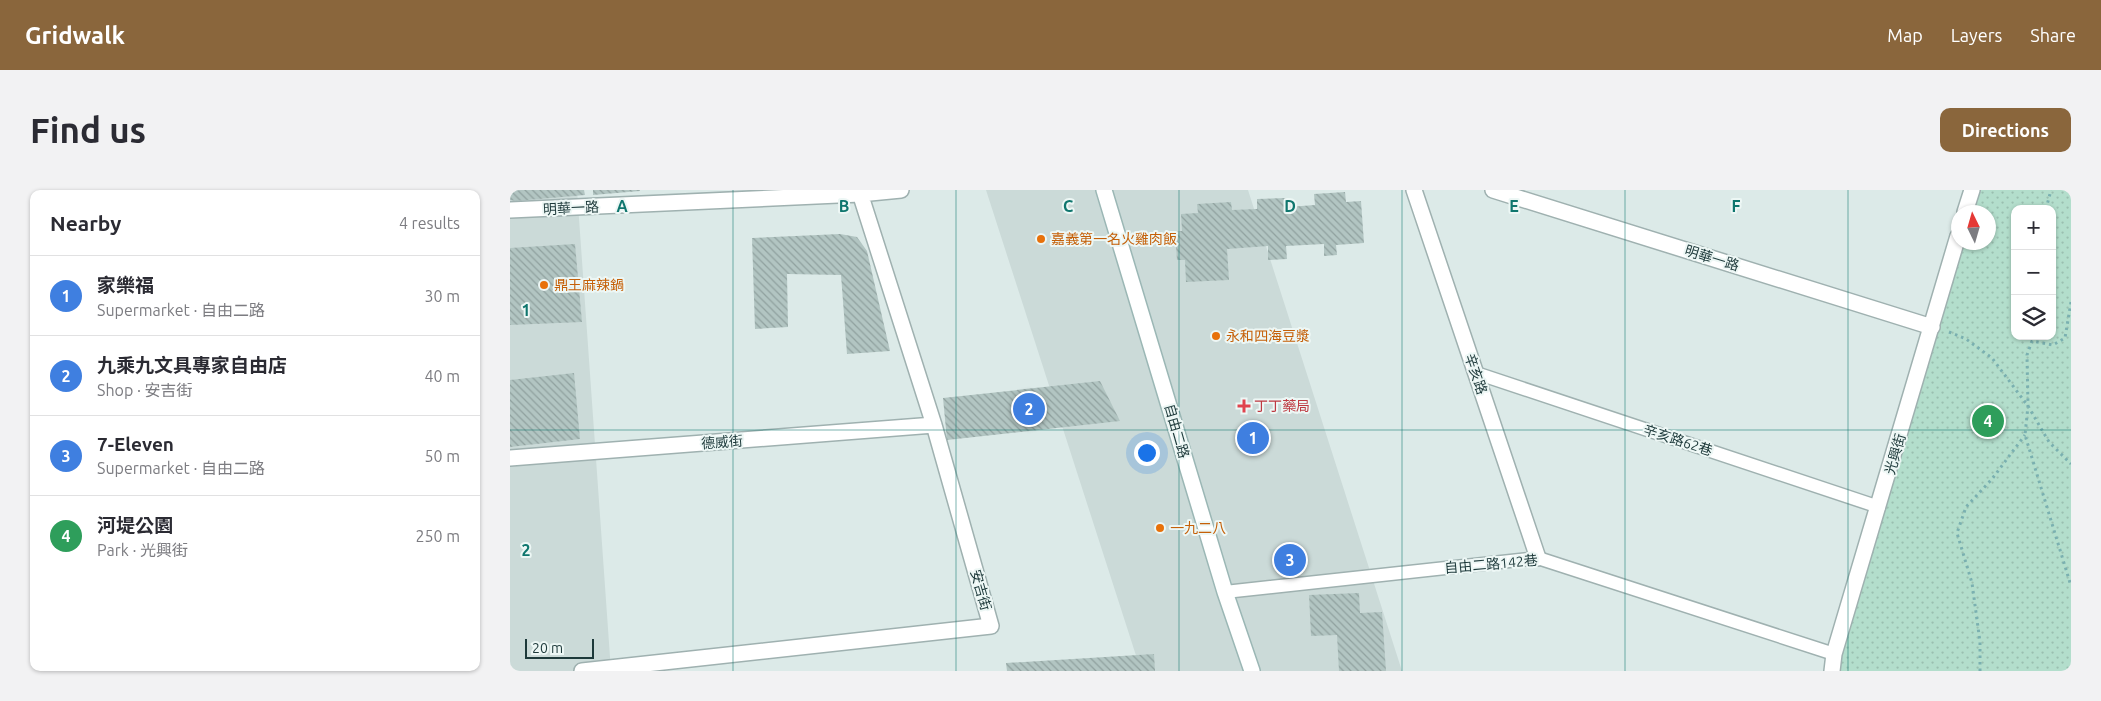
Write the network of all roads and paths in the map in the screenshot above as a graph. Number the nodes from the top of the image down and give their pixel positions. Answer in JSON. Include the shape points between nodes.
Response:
{"nodes":[{"id":1,"x":901,"y":190,"type":"edge"},
{"id":2,"x":1104,"y":190,"type":"edge"},
{"id":3,"x":1414,"y":190,"type":"edge"},
{"id":4,"x":1493,"y":190,"type":"edge"},
{"id":5,"x":1972,"y":190,"type":"edge"},
{"id":6,"x":2051,"y":190,"type":"edge"},
{"id":7,"x":859,"y":192,"type":"edge"},
{"id":8,"x":1968,"y":205,"type":"edge"},
{"id":9,"x":2047,"y":205,"type":"edge"},
{"id":10,"x":510,"y":210,"type":"edge"},
{"id":11,"x":1954,"y":250,"type":"edge"},
{"id":12,"x":2071,"y":302,"type":"edge"},
{"id":13,"x":1932,"y":327,"type":"junction"},
{"id":14,"x":2032,"y":341,"type":"joint"},
{"id":15,"x":1476,"y":373,"type":"junction"},
{"id":16,"x":2028,"y":406,"type":"junction"},
{"id":17,"x":934,"y":425,"type":"junction"},
{"id":18,"x":2025,"y":435,"type":"junction"},
{"id":19,"x":510,"y":458,"type":"edge"},
{"id":20,"x":2071,"y":464,"type":"edge"},
{"id":21,"x":1879,"y":507,"type":"junction"},
{"id":22,"x":1538,"y":558,"type":"junction"},
{"id":23,"x":2071,"y":586,"type":"edge"},
{"id":24,"x":1225,"y":592,"type":"junction"},
{"id":25,"x":1834,"y":654,"type":"junction"},
{"id":26,"x":582,"y":671,"type":"edge"},
{"id":27,"x":1252,"y":671,"type":"edge"},
{"id":28,"x":1832,"y":671,"type":"edge"},
{"id":29,"x":1980,"y":671,"type":"edge"}],
"edges":[{"from":1,"to":7,"type":"street","name":"明華一路"},
{"from":2,"to":24,"type":"street","name":"自由二路"},
{"from":3,"to":15,"type":"street","name":"辛亥路"},
{"from":4,"to":13,"type":"street","name":"明華一路"},
{"from":5,"to":8,"type":"street"},
{"from":6,"to":9,"type":"path"},
{"from":7,"to":10,"type":"street","name":"明華一路"},
{"from":7,"to":17,"type":"street","name":"安吉街"},
{"from":11,"to":13,"type":"street","name":"光興街"},
{"from":12,"to":14,"type":"path","via":[[2065,338],[2053,345]]},
{"from":13,"to":16,"type":"path","via":[[1966,339],[1992,358]]},
{"from":13,"to":21,"type":"street","name":"光興街"},
{"from":14,"to":16,"type":"path","via":[[2027,355]]},
{"from":15,"to":21,"type":"lane","name":"辛亥路62巷"},
{"from":15,"to":22,"type":"street","name":"辛亥路"},
{"from":16,"to":18,"type":"path"},
{"from":16,"to":20,"type":"path","via":[[2049,442]]},
{"from":17,"to":19,"type":"street","name":"德威街"},
{"from":17,"to":26,"type":"street","name":"安吉街","via":[[991,626]]},
{"from":18,"to":23,"type":"path"},
{"from":18,"to":29,"type":"path","via":[[1966,507],[1957,533],[1972,583],[1980,642]]},
{"from":21,"to":25,"type":"street","name":"光興街"},
{"from":22,"to":24,"type":"lane","name":"自由二路142巷"},
{"from":22,"to":25,"type":"lane","name":"自由二路142巷"},
{"from":24,"to":27,"type":"street","name":"自由二路"},
{"from":25,"to":28,"type":"street","name":"光興街"}]}
